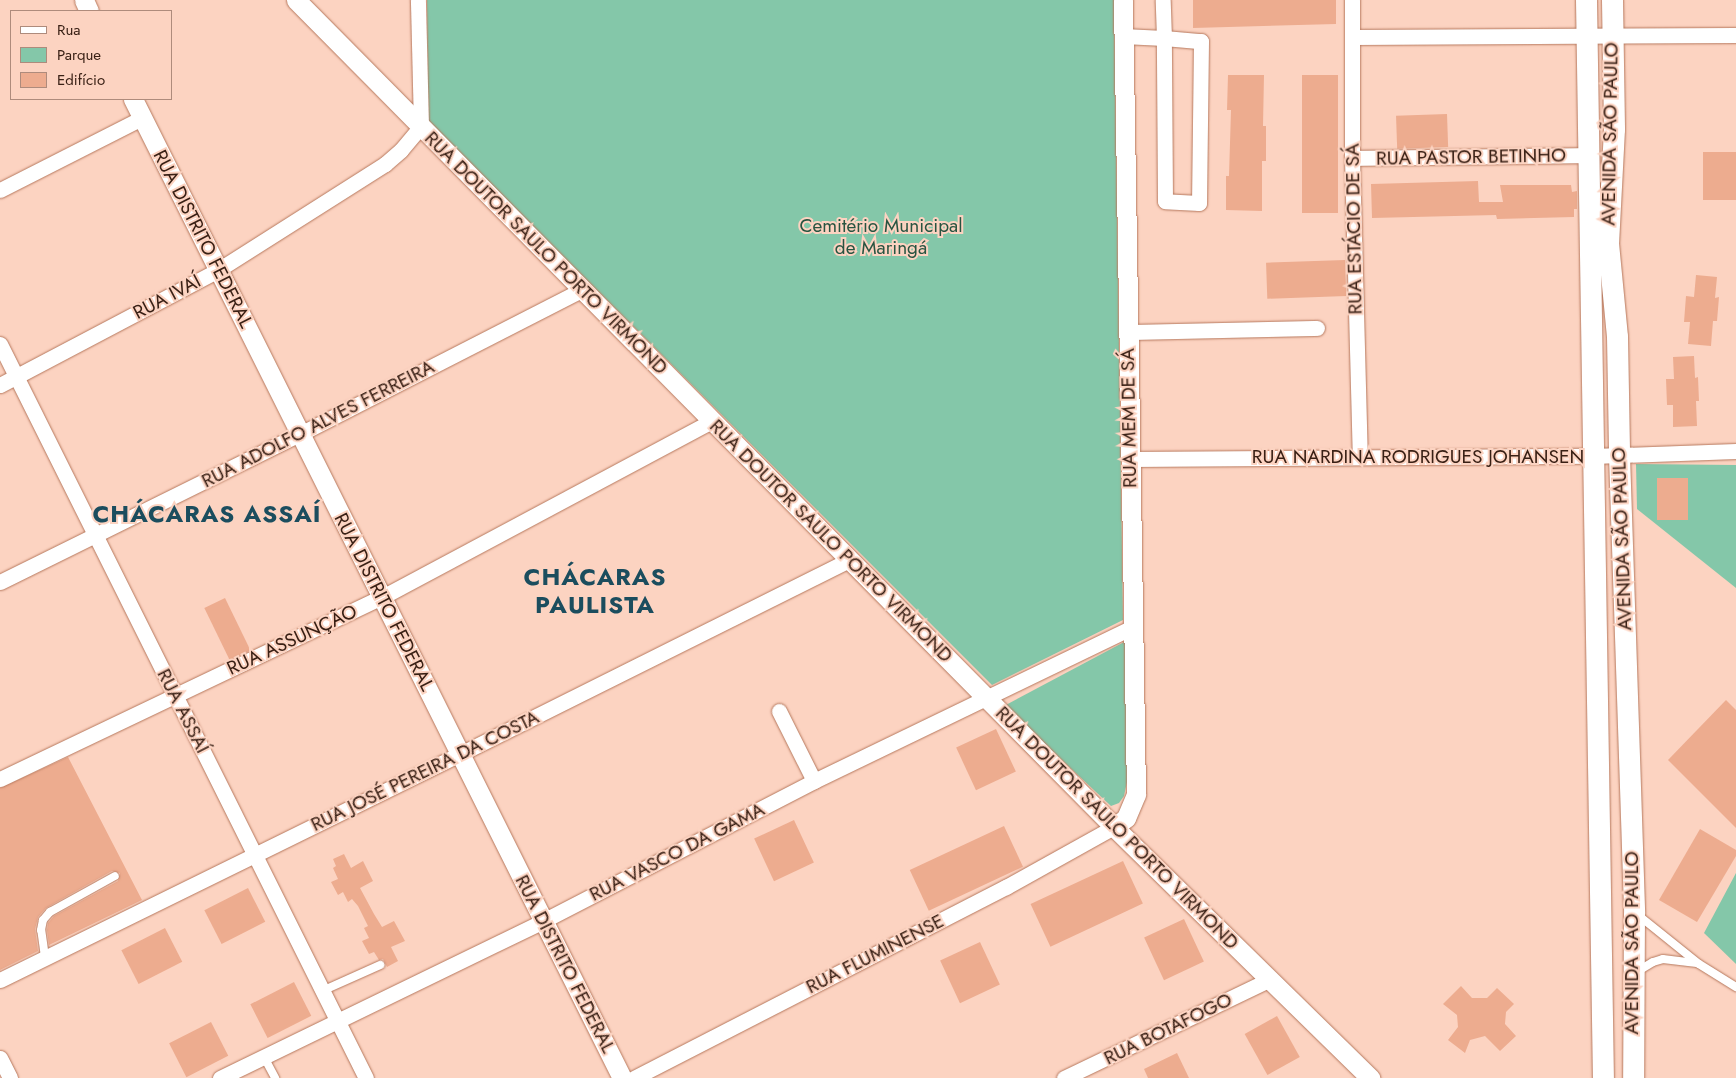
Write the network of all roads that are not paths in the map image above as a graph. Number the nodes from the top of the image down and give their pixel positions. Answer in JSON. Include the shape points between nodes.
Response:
{"nodes":[{"id":1,"x":296,"y":0,"type":"edge"},
{"id":2,"x":418,"y":0,"type":"edge"},
{"id":3,"x":1123,"y":0,"type":"edge"},
{"id":4,"x":1163,"y":0,"type":"edge"},
{"id":5,"x":1352,"y":0,"type":"edge"},
{"id":6,"x":1586,"y":0,"type":"edge"},
{"id":7,"x":1612,"y":0,"type":"edge"},
{"id":8,"x":1587,"y":35,"type":"junction"},
{"id":9,"x":1612,"y":35,"type":"junction"},
{"id":10,"x":1736,"y":35,"type":"edge"},
{"id":11,"x":1123,"y":36,"type":"junction"},
{"id":12,"x":1352,"y":36,"type":"junction"},
{"id":13,"x":1164,"y":38,"type":"junction"},
{"id":14,"x":133,"y":100,"type":"edge"},
{"id":15,"x":142,"y":118,"type":"junction"},
{"id":16,"x":421,"y":126,"type":"junction"},
{"id":17,"x":1589,"y":155,"type":"junction"},
{"id":18,"x":1352,"y":158,"type":"junction"},
{"id":19,"x":0,"y":190,"type":"edge"},
{"id":20,"x":218,"y":270,"type":"junction"},
{"id":21,"x":582,"y":290,"type":"junction"},
{"id":22,"x":1317,"y":328,"type":"dead end"},
{"id":23,"x":1128,"y":332,"type":"junction"},
{"id":24,"x":0,"y":344,"type":"edge"},
{"id":25,"x":16,"y":377,"type":"junction"},
{"id":26,"x":0,"y":385,"type":"edge"},
{"id":27,"x":712,"y":421,"type":"junction"},
{"id":28,"x":300,"y":434,"type":"junction"},
{"id":29,"x":1736,"y":451,"type":"edge"},
{"id":30,"x":1619,"y":455,"type":"junction"},
{"id":31,"x":1593,"y":456,"type":"junction"},
{"id":32,"x":1360,"y":457,"type":"junction"},
{"id":33,"x":1130,"y":459,"type":"junction"},
{"id":34,"x":95,"y":535,"type":"junction"},
{"id":35,"x":849,"y":560,"type":"junction"},
{"id":36,"x":0,"y":582,"type":"edge"},
{"id":37,"x":382,"y":597,"type":"junction"},
{"id":38,"x":1133,"y":627,"type":"junction"},
{"id":39,"x":175,"y":695,"type":"junction"},
{"id":40,"x":986,"y":697,"type":"junction"},
{"id":41,"x":778,"y":710,"type":"dead end"},
{"id":42,"x":460,"y":754,"type":"junction"},
{"id":43,"x":0,"y":779,"type":"edge"},
{"id":44,"x":814,"y":781,"type":"junction"},
{"id":45,"x":1598,"y":821,"type":"junction"},
{"id":46,"x":1114,"y":827,"type":"junction"},
{"id":47,"x":255,"y":854,"type":"junction"},
{"id":48,"x":115,"y":876,"type":"dead end"},
{"id":49,"x":1634,"y":913,"type":"junction"},
{"id":50,"x":543,"y":921,"type":"junction"},
{"id":51,"x":45,"y":957,"type":"junction"},
{"id":52,"x":1700,"y":964,"type":"junction"},
{"id":53,"x":380,"y":965,"type":"dead end"},
{"id":54,"x":1633,"y":975,"type":"junction"},
{"id":55,"x":1271,"y":979,"type":"junction"},
{"id":56,"x":0,"y":980,"type":"edge"},
{"id":57,"x":1736,"y":987,"type":"edge"},
{"id":58,"x":322,"y":991,"type":"junction"},
{"id":59,"x":338,"y":1022,"type":"junction"},
{"id":60,"x":264,"y":1057,"type":"junction"},
{"id":61,"x":0,"y":1058,"type":"edge"},
{"id":62,"x":238,"y":1074,"type":"edge"},
{"id":63,"x":10,"y":1078,"type":"edge"},
{"id":64,"x":220,"y":1078,"type":"edge"},
{"id":65,"x":275,"y":1078,"type":"edge"},
{"id":66,"x":366,"y":1078,"type":"edge"},
{"id":67,"x":622,"y":1078,"type":"edge"},
{"id":68,"x":634,"y":1078,"type":"edge"},
{"id":69,"x":1064,"y":1078,"type":"edge"},
{"id":70,"x":1370,"y":1078,"type":"edge"},
{"id":71,"x":1603,"y":1078,"type":"edge"},
{"id":72,"x":1633,"y":1078,"type":"edge"}],
"edges":[{"from":1,"to":16,"type":"street","name":"RUA DOUTOR SAULO PORTO VIRMOND"},
{"from":2,"to":16,"type":"street"},
{"from":3,"to":11,"type":"street","name":"RUA MEM DE SÁ"},
{"from":4,"to":13,"type":"street"},
{"from":5,"to":12,"type":"street","name":"RUA ESTÁCIO DE SÁ"},
{"from":6,"to":8,"type":"main road","name":"AVENIDA SÃO PAULO"},
{"from":7,"to":9,"type":"main road","name":"AVENIDA SÃO PAULO"},
{"from":8,"to":9,"type":"street"},
{"from":8,"to":12,"type":"street"},
{"from":8,"to":17,"type":"main road","name":"AVENIDA SÃO PAULO"},
{"from":9,"to":10,"type":"street"},
{"from":9,"to":30,"type":"main road","name":"AVENIDA SÃO PAULO","via":[[1614,129],[1608,243],[1617,336]]},
{"from":11,"to":13,"type":"street"},
{"from":11,"to":23,"type":"street","name":"RUA MEM DE SÁ"},
{"from":12,"to":18,"type":"street","name":"RUA ESTÁCIO DE SÁ"},
{"from":13,"to":13,"type":"street","via":[[1164,201],[1199,203],[1202,41]]},
{"from":14,"to":15,"type":"street","name":"RUA DISTRITO FEDERAL"},
{"from":15,"to":19,"type":"street"},
{"from":15,"to":20,"type":"street","name":"RUA DISTRITO FEDERAL"},
{"from":16,"to":20,"type":"street","name":"RUA IVAÍ","via":[[386,164]]},
{"from":16,"to":21,"type":"street","name":"RUA DOUTOR SAULO PORTO VIRMOND"},
{"from":17,"to":18,"type":"street","name":"RUA PASTOR BETINHO"},
{"from":17,"to":31,"type":"main road","name":"AVENIDA SÃO PAULO"},
{"from":18,"to":32,"type":"street","name":"RUA ESTÁCIO DE SÁ"},
{"from":20,"to":25,"type":"street","name":"RUA IVAÍ"},
{"from":20,"to":28,"type":"street","name":"RUA DISTRITO FEDERAL"},
{"from":21,"to":27,"type":"street","name":"RUA DOUTOR SAULO PORTO VIRMOND"},
{"from":21,"to":28,"type":"street","name":"RUA ADOLFO ALVES FERREIRA"},
{"from":22,"to":23,"type":"street"},
{"from":23,"to":33,"type":"street","name":"RUA MEM DE SÁ"},
{"from":24,"to":25,"type":"street","name":"RUA ASSAÍ"},
{"from":25,"to":26,"type":"street","name":"RUA IVAÍ"},
{"from":25,"to":34,"type":"street","name":"RUA ASSAÍ"},
{"from":27,"to":35,"type":"street","name":"RUA DOUTOR SAULO PORTO VIRMOND"},
{"from":27,"to":37,"type":"street","name":"RUA ASSUNÇÃO"},
{"from":28,"to":34,"type":"street","name":"RUA ADOLFO ALVES FERREIRA"},
{"from":28,"to":37,"type":"street","name":"RUA DISTRITO FEDERAL"},
{"from":29,"to":30,"type":"street","name":"RUA NARDINA RODRIGUES JOHANSEN"},
{"from":30,"to":31,"type":"street","name":"RUA NARDINA RODRIGUES JOHANSEN"},
{"from":30,"to":49,"type":"main road","name":"AVENIDA SÃO PAULO"},
{"from":31,"to":32,"type":"street","name":"RUA NARDINA RODRIGUES JOHANSEN"},
{"from":31,"to":45,"type":"main road","name":"AVENIDA SÃO PAULO"},
{"from":32,"to":33,"type":"street","name":"RUA NARDINA RODRIGUES JOHANSEN"},
{"from":33,"to":38,"type":"street","name":"RUA MEM DE SÁ"},
{"from":34,"to":36,"type":"street","name":"RUA ADOLFO ALVES FERREIRA"},
{"from":34,"to":39,"type":"street","name":"RUA ASSAÍ"},
{"from":35,"to":40,"type":"street","name":"RUA DOUTOR SAULO PORTO VIRMOND"},
{"from":35,"to":42,"type":"street","name":"RUA JOSÉ PEREIRA DA COSTA"},
{"from":37,"to":39,"type":"street","name":"RUA ASSUNÇÃO"},
{"from":37,"to":42,"type":"street","name":"RUA DISTRITO FEDERAL"},
{"from":38,"to":40,"type":"street","name":"RUA VASCO DA GAMA"},
{"from":38,"to":46,"type":"street","name":"RUA MEM DE SÁ","via":[[1136,794],[1126,818]]},
{"from":39,"to":43,"type":"street","name":"RUA ASSUNÇÃO"},
{"from":39,"to":47,"type":"street","name":"RUA ASSAÍ"},
{"from":40,"to":44,"type":"street","name":"RUA VASCO DA GAMA"},
{"from":40,"to":46,"type":"street","name":"RUA DOUTOR SAULO PORTO VIRMOND"},
{"from":41,"to":44,"type":"street"},
{"from":42,"to":47,"type":"street","name":"RUA JOSÉ PEREIRA DA COSTA"},
{"from":42,"to":50,"type":"street","name":"RUA DISTRITO FEDERAL"},
{"from":44,"to":50,"type":"street","name":"RUA VASCO DA GAMA"},
{"from":45,"to":49,"type":"main road","via":[[1612,822],[1619,830],[1620,881]]},
{"from":45,"to":71,"type":"main road","name":"AVENIDA SÃO PAULO"},
{"from":46,"to":55,"type":"street","name":"RUA DOUTOR SAULO PORTO VIRMOND"},
{"from":46,"to":68,"type":"street","name":"RUA FLUMINENSE","via":[[1006,887]]},
{"from":47,"to":51,"type":"street","name":"RUA JOSÉ PEREIRA DA COSTA"},
{"from":47,"to":58,"type":"street","name":"RUA ASSAÍ"},
{"from":48,"to":51,"type":"lane","via":[[50,912],[43,920],[41,930]]},
{"from":49,"to":52,"type":"lane"},
{"from":49,"to":54,"type":"main road","name":"AVENIDA SÃO PAULO"},
{"from":50,"to":59,"type":"street","name":"RUA VASCO DA GAMA"},
{"from":50,"to":67,"type":"street","name":"RUA DISTRITO FEDERAL"},
{"from":51,"to":56,"type":"street","name":"RUA JOSÉ PEREIRA DA COSTA"},
{"from":52,"to":54,"type":"lane","via":[[1663,959]]},
{"from":52,"to":57,"type":"lane"},
{"from":53,"to":58,"type":"lane"},
{"from":54,"to":72,"type":"main road","name":"AVENIDA SÃO PAULO"},
{"from":55,"to":69,"type":"street","name":"RUA BOTAFOGO"},
{"from":55,"to":70,"type":"street","name":"RUA DOUTOR SAULO PORTO VIRMOND"},
{"from":58,"to":59,"type":"street","name":"RUA ASSAÍ"},
{"from":59,"to":60,"type":"street","name":"RUA VASCO DA GAMA"},
{"from":59,"to":66,"type":"street","name":"RUA ASSAÍ"},
{"from":60,"to":62,"type":"street","name":"RUA VASCO DA GAMA"},
{"from":60,"to":65,"type":"lane"},
{"from":61,"to":63,"type":"street"},
{"from":62,"to":64,"type":"street","name":"RUA VASCO DA GAMA"}]}
